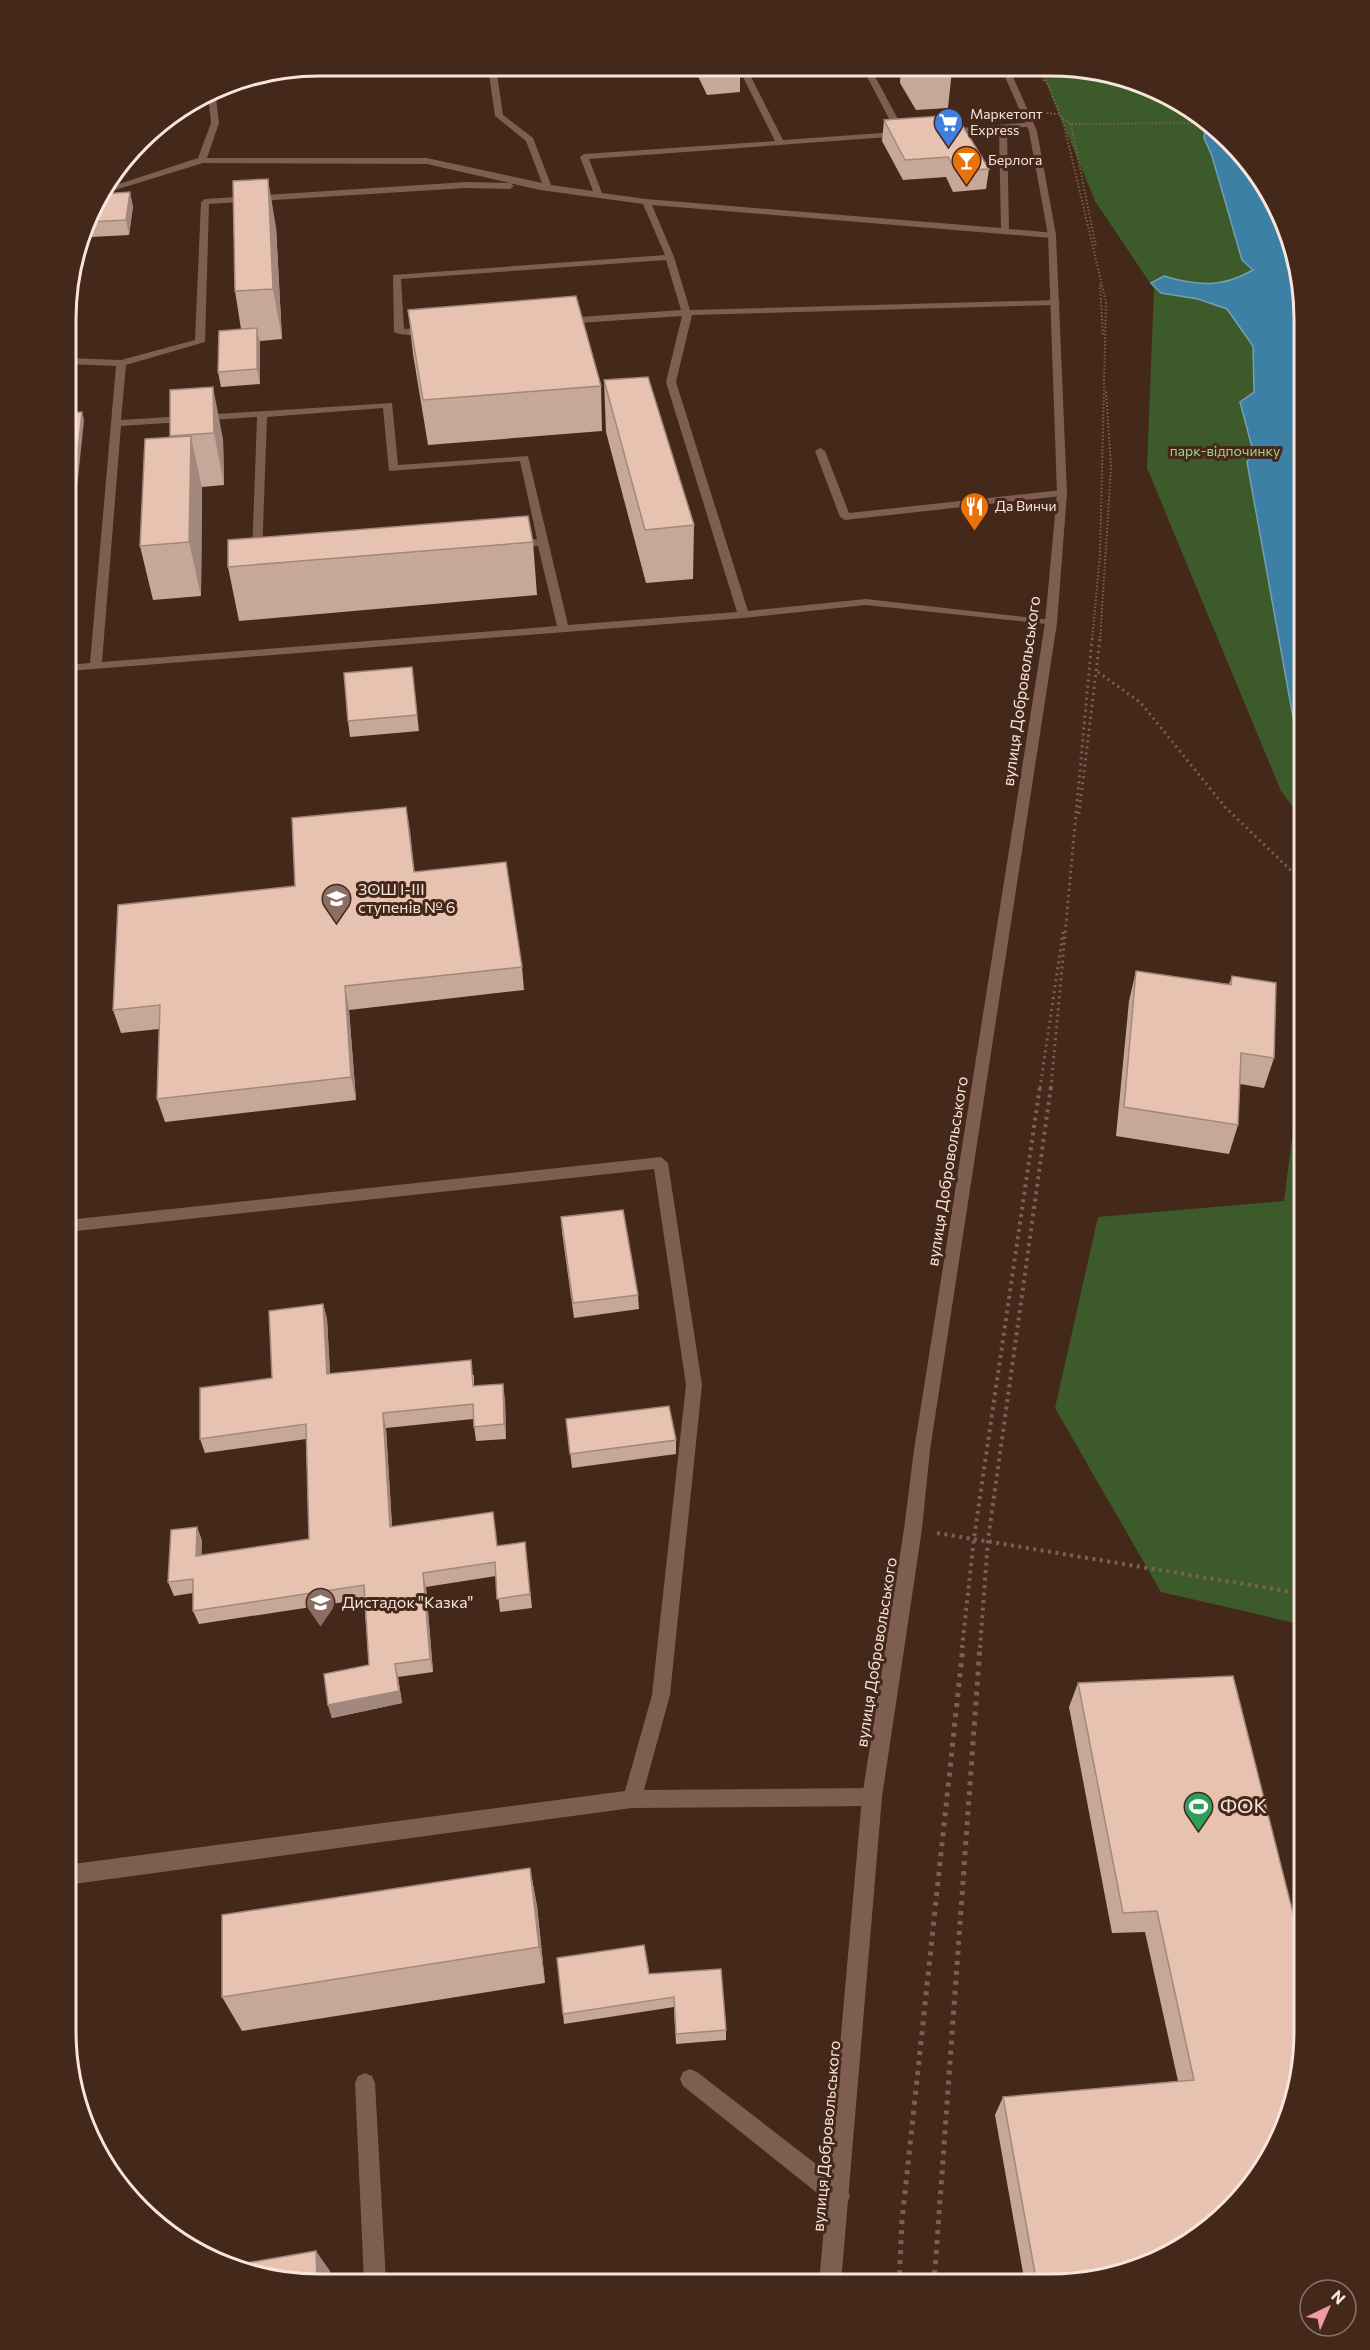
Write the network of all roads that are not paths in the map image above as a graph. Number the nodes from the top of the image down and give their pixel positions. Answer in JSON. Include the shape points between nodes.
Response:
{"nodes":[{"id":1,"x":493,"y":76,"type":"edge"},
{"id":2,"x":746,"y":76,"type":"edge"},
{"id":3,"x":871,"y":76,"type":"edge"},
{"id":4,"x":1009,"y":76,"type":"edge"},
{"id":5,"x":213,"y":102,"type":"edge"},
{"id":6,"x":1030,"y":124,"type":"junction"},
{"id":7,"x":1003,"y":127,"type":"junction"},
{"id":8,"x":935,"y":132,"type":"edge"},
{"id":9,"x":912,"y":133,"type":"edge"},
{"id":10,"x":901,"y":134,"type":"junction"},
{"id":11,"x":780,"y":143,"type":"junction"},
{"id":12,"x":202,"y":160,"type":"junction"},
{"id":13,"x":548,"y":187,"type":"junction"},
{"id":14,"x":116,"y":188,"type":"edge"},
{"id":15,"x":599,"y":195,"type":"junction"},
{"id":16,"x":646,"y":202,"type":"junction"},
{"id":17,"x":1005,"y":231,"type":"junction"},
{"id":18,"x":1052,"y":235,"type":"junction"},
{"id":19,"x":670,"y":257,"type":"junction"},
{"id":20,"x":1055,"y":302,"type":"junction"},
{"id":21,"x":687,"y":315,"type":"junction"},
{"id":22,"x":551,"y":322,"type":"edge"},
{"id":23,"x":446,"y":328,"type":"edge"},
{"id":24,"x":76,"y":361,"type":"edge"},
{"id":25,"x":121,"y":363,"type":"junction"},
{"id":26,"x":262,"y":414,"type":"junction"},
{"id":27,"x":116,"y":423,"type":"junction"},
{"id":28,"x":820,"y":451,"type":"dead end"},
{"id":29,"x":1062,"y":493,"type":"junction"},
{"id":30,"x":543,"y":542,"type":"junction"},
{"id":31,"x":507,"y":546,"type":"edge"},
{"id":32,"x":269,"y":566,"type":"edge"},
{"id":33,"x":744,"y":615,"type":"junction"},
{"id":34,"x":1051,"y":623,"type":"junction"},
{"id":35,"x":563,"y":628,"type":"junction"},
{"id":36,"x":96,"y":665,"type":"junction"},
{"id":37,"x":76,"y":667,"type":"edge"},
{"id":38,"x":76,"y":1226,"type":"edge"},
{"id":39,"x":872,"y":1797,"type":"junction"},
{"id":40,"x":632,"y":1799,"type":"junction"},
{"id":41,"x":76,"y":1874,"type":"edge"},
{"id":42,"x":690,"y":2079,"type":"dead end"},
{"id":43,"x":366,"y":2083,"type":"dead end"},
{"id":44,"x":839,"y":2196,"type":"junction"},
{"id":45,"x":375,"y":2274,"type":"edge"},
{"id":46,"x":831,"y":2274,"type":"edge"}],
"edges":[{"from":1,"to":13,"type":"street","via":[[500,116],[530,140]]},
{"from":2,"to":11,"type":"street"},
{"from":3,"to":10,"type":"street"},
{"from":4,"to":6,"type":"street","name":"вулиця Добровольського"},
{"from":5,"to":12,"type":"street","via":[[215,123]]},
{"from":6,"to":7,"type":"street"},
{"from":6,"to":18,"type":"street","name":"вулиця Добровольського"},
{"from":7,"to":8,"type":"street"},
{"from":7,"to":17,"type":"street"},
{"from":9,"to":10,"type":"street"},
{"from":10,"to":11,"type":"street"},
{"from":11,"to":15,"type":"street","via":[[584,157]]},
{"from":12,"to":13,"type":"street","via":[[427,161]]},
{"from":12,"to":14,"type":"street"},
{"from":13,"to":15,"type":"street"},
{"from":13,"to":25,"type":"street","via":[[466,185],[205,202],[200,342]]},
{"from":15,"to":16,"type":"street"},
{"from":16,"to":17,"type":"street"},
{"from":16,"to":19,"type":"street"},
{"from":17,"to":18,"type":"street"},
{"from":18,"to":20,"type":"street","name":"вулиця Добровольського"},
{"from":19,"to":21,"type":"street"},
{"from":19,"to":23,"type":"street","via":[[396,277],[399,332]]},
{"from":20,"to":21,"type":"street"},
{"from":20,"to":29,"type":"street","name":"вулиця Добровольського"},
{"from":21,"to":22,"type":"street"},
{"from":21,"to":33,"type":"street","via":[[671,382]]},
{"from":24,"to":25,"type":"street"},
{"from":25,"to":27,"type":"street"},
{"from":26,"to":27,"type":"street"},
{"from":26,"to":30,"type":"street","via":[[388,405],[393,469],[524,458]]},
{"from":26,"to":32,"type":"street","via":[[257,567]]},
{"from":27,"to":36,"type":"street"},
{"from":28,"to":29,"type":"street","via":[[845,517]]},
{"from":29,"to":34,"type":"street","name":"вулиця Добровольського"},
{"from":30,"to":31,"type":"street"},
{"from":30,"to":35,"type":"street"},
{"from":33,"to":34,"type":"street","via":[[866,602]]},
{"from":33,"to":35,"type":"street"},
{"from":34,"to":39,"type":"street","name":"вулиця Добровольського"},
{"from":35,"to":36,"type":"street"},
{"from":36,"to":37,"type":"street"},
{"from":38,"to":40,"type":"street","via":[[661,1163],[694,1385],[661,1695]]},
{"from":39,"to":40,"type":"street"},
{"from":39,"to":44,"type":"street","name":"вулиця Добровольського"},
{"from":40,"to":41,"type":"street"},
{"from":42,"to":44,"type":"street"},
{"from":43,"to":45,"type":"street"},
{"from":44,"to":46,"type":"street","name":"вулиця Добровольського"}]}
